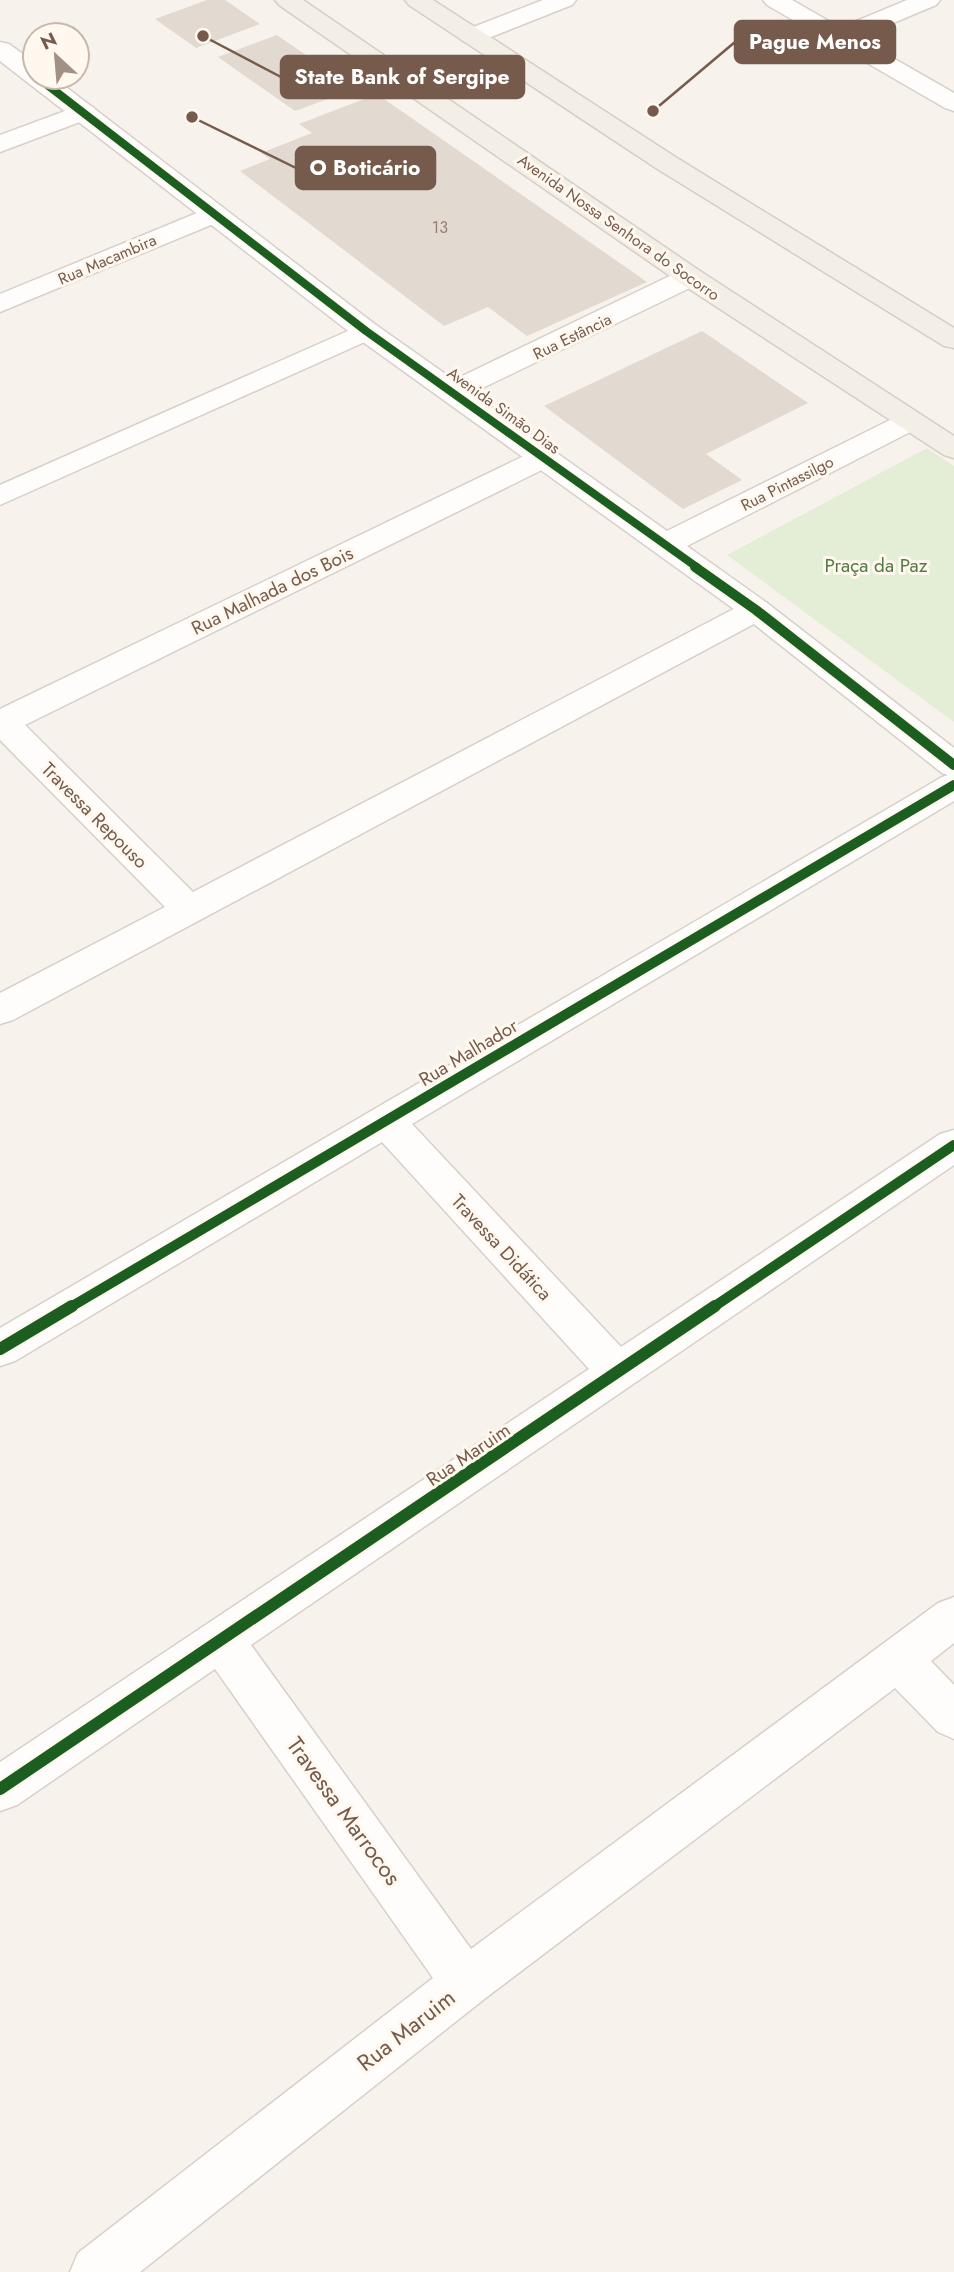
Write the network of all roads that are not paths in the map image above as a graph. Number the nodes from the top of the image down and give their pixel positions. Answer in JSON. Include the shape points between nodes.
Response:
{"nodes":[{"id":1,"x":287,"y":0,"type":"edge"},
{"id":2,"x":417,"y":0,"type":"edge"},
{"id":3,"x":564,"y":0,"type":"edge"},
{"id":4,"x":775,"y":0,"type":"edge"},
{"id":5,"x":928,"y":0,"type":"edge"},
{"id":6,"x":472,"y":36,"type":"junction"},
{"id":7,"x":839,"y":37,"type":"junction"},
{"id":8,"x":0,"y":48,"type":"edge"},
{"id":9,"x":21,"y":64,"type":"edge"},
{"id":10,"x":56,"y":91,"type":"edge"},
{"id":11,"x":954,"y":103,"type":"edge"},
{"id":12,"x":84,"y":112,"type":"junction"},
{"id":13,"x":0,"y":144,"type":"edge"},
{"id":14,"x":214,"y":214,"type":"junction"},
{"id":15,"x":690,"y":277,"type":"junction"},
{"id":16,"x":0,"y":304,"type":"edge"},
{"id":17,"x":366,"y":331,"type":"junction"},
{"id":18,"x":954,"y":340,"type":"edge"},
{"id":19,"x":452,"y":392,"type":"junction"},
{"id":20,"x":910,"y":421,"type":"junction"},
{"id":21,"x":954,"y":449,"type":"edge"},
{"id":22,"x":543,"y":458,"type":"junction"},
{"id":23,"x":0,"y":496,"type":"edge"},
{"id":24,"x":664,"y":545,"type":"junction"},
{"id":25,"x":756,"y":610,"type":"junction"},
{"id":26,"x":1,"y":722,"type":"edge"},
{"id":27,"x":954,"y":765,"type":"edge"},
{"id":28,"x":954,"y":785,"type":"edge"},
{"id":29,"x":188,"y":908,"type":"junction"},
{"id":30,"x":0,"y":1010,"type":"edge"},
{"id":31,"x":386,"y":1121,"type":"junction"},
{"id":32,"x":954,"y":1145,"type":"edge"},
{"id":33,"x":0,"y":1349,"type":"edge"},
{"id":34,"x":619,"y":1373,"type":"junction"},
{"id":35,"x":954,"y":1617,"type":"edge"},
{"id":36,"x":221,"y":1640,"type":"junction"},
{"id":37,"x":899,"y":1660,"type":"junction"},
{"id":38,"x":954,"y":1717,"type":"edge"},
{"id":39,"x":0,"y":1789,"type":"edge"},
{"id":40,"x":466,"y":1983,"type":"junction"},
{"id":41,"x":97,"y":2272,"type":"edge"}],
"edges":[{"from":1,"to":15,"type":"main road","name":"Avenida Nossa Senhora do Socorro"},
{"from":2,"to":6,"type":"main road"},
{"from":3,"to":6,"type":"street"},
{"from":4,"to":7,"type":"street"},
{"from":5,"to":7,"type":"street"},
{"from":6,"to":18,"type":"main road","via":[[668,164]]},
{"from":7,"to":11,"type":"street"},
{"from":8,"to":9,"type":"street","name":"Avenida Simão Dias"},
{"from":10,"to":12,"type":"street","name":"Avenida Simão Dias"},
{"from":12,"to":13,"type":"street"},
{"from":12,"to":14,"type":"street","name":"Avenida Simão Dias"},
{"from":14,"to":16,"type":"street","name":"Rua Macambira"},
{"from":14,"to":17,"type":"street","name":"Avenida Simão Dias"},
{"from":15,"to":19,"type":"street","name":"Rua Estância"},
{"from":15,"to":20,"type":"main road","name":"Avenida Nossa Senhora do Socorro"},
{"from":17,"to":19,"type":"street","name":"Avenida Simão Dias"},
{"from":17,"to":23,"type":"street"},
{"from":19,"to":22,"type":"street","name":"Avenida Simão Dias"},
{"from":20,"to":21,"type":"main road","name":"Avenida Nossa Senhora do Socorro"},
{"from":20,"to":24,"type":"street","name":"Rua Pintassilgo"},
{"from":22,"to":24,"type":"street","name":"Avenida Simão Dias"},
{"from":22,"to":26,"type":"street","name":"Rua Malhada dos Bois"},
{"from":24,"to":25,"type":"street","name":"Avenida Simão Dias"},
{"from":25,"to":27,"type":"street","name":"Avenida Simão Dias"},
{"from":25,"to":29,"type":"street"},
{"from":26,"to":29,"type":"street","name":"Travessa Repouso"},
{"from":28,"to":31,"type":"street","name":"Rua Malhador"},
{"from":29,"to":30,"type":"street"},
{"from":31,"to":33,"type":"street","name":"Rua Malhador"},
{"from":31,"to":34,"type":"street","name":"Travessa Didática"},
{"from":32,"to":34,"type":"street","name":"Rua Maruim"},
{"from":34,"to":36,"type":"street","name":"Rua Maruim"},
{"from":35,"to":37,"type":"street","name":"Rua Maruim"},
{"from":36,"to":39,"type":"street","name":"Rua Maruim"},
{"from":36,"to":40,"type":"street","name":"Travessa Marrocos"},
{"from":37,"to":38,"type":"street"},
{"from":37,"to":40,"type":"street","name":"Rua Maruim"},
{"from":40,"to":41,"type":"street","name":"Rua Maruim"}]}
